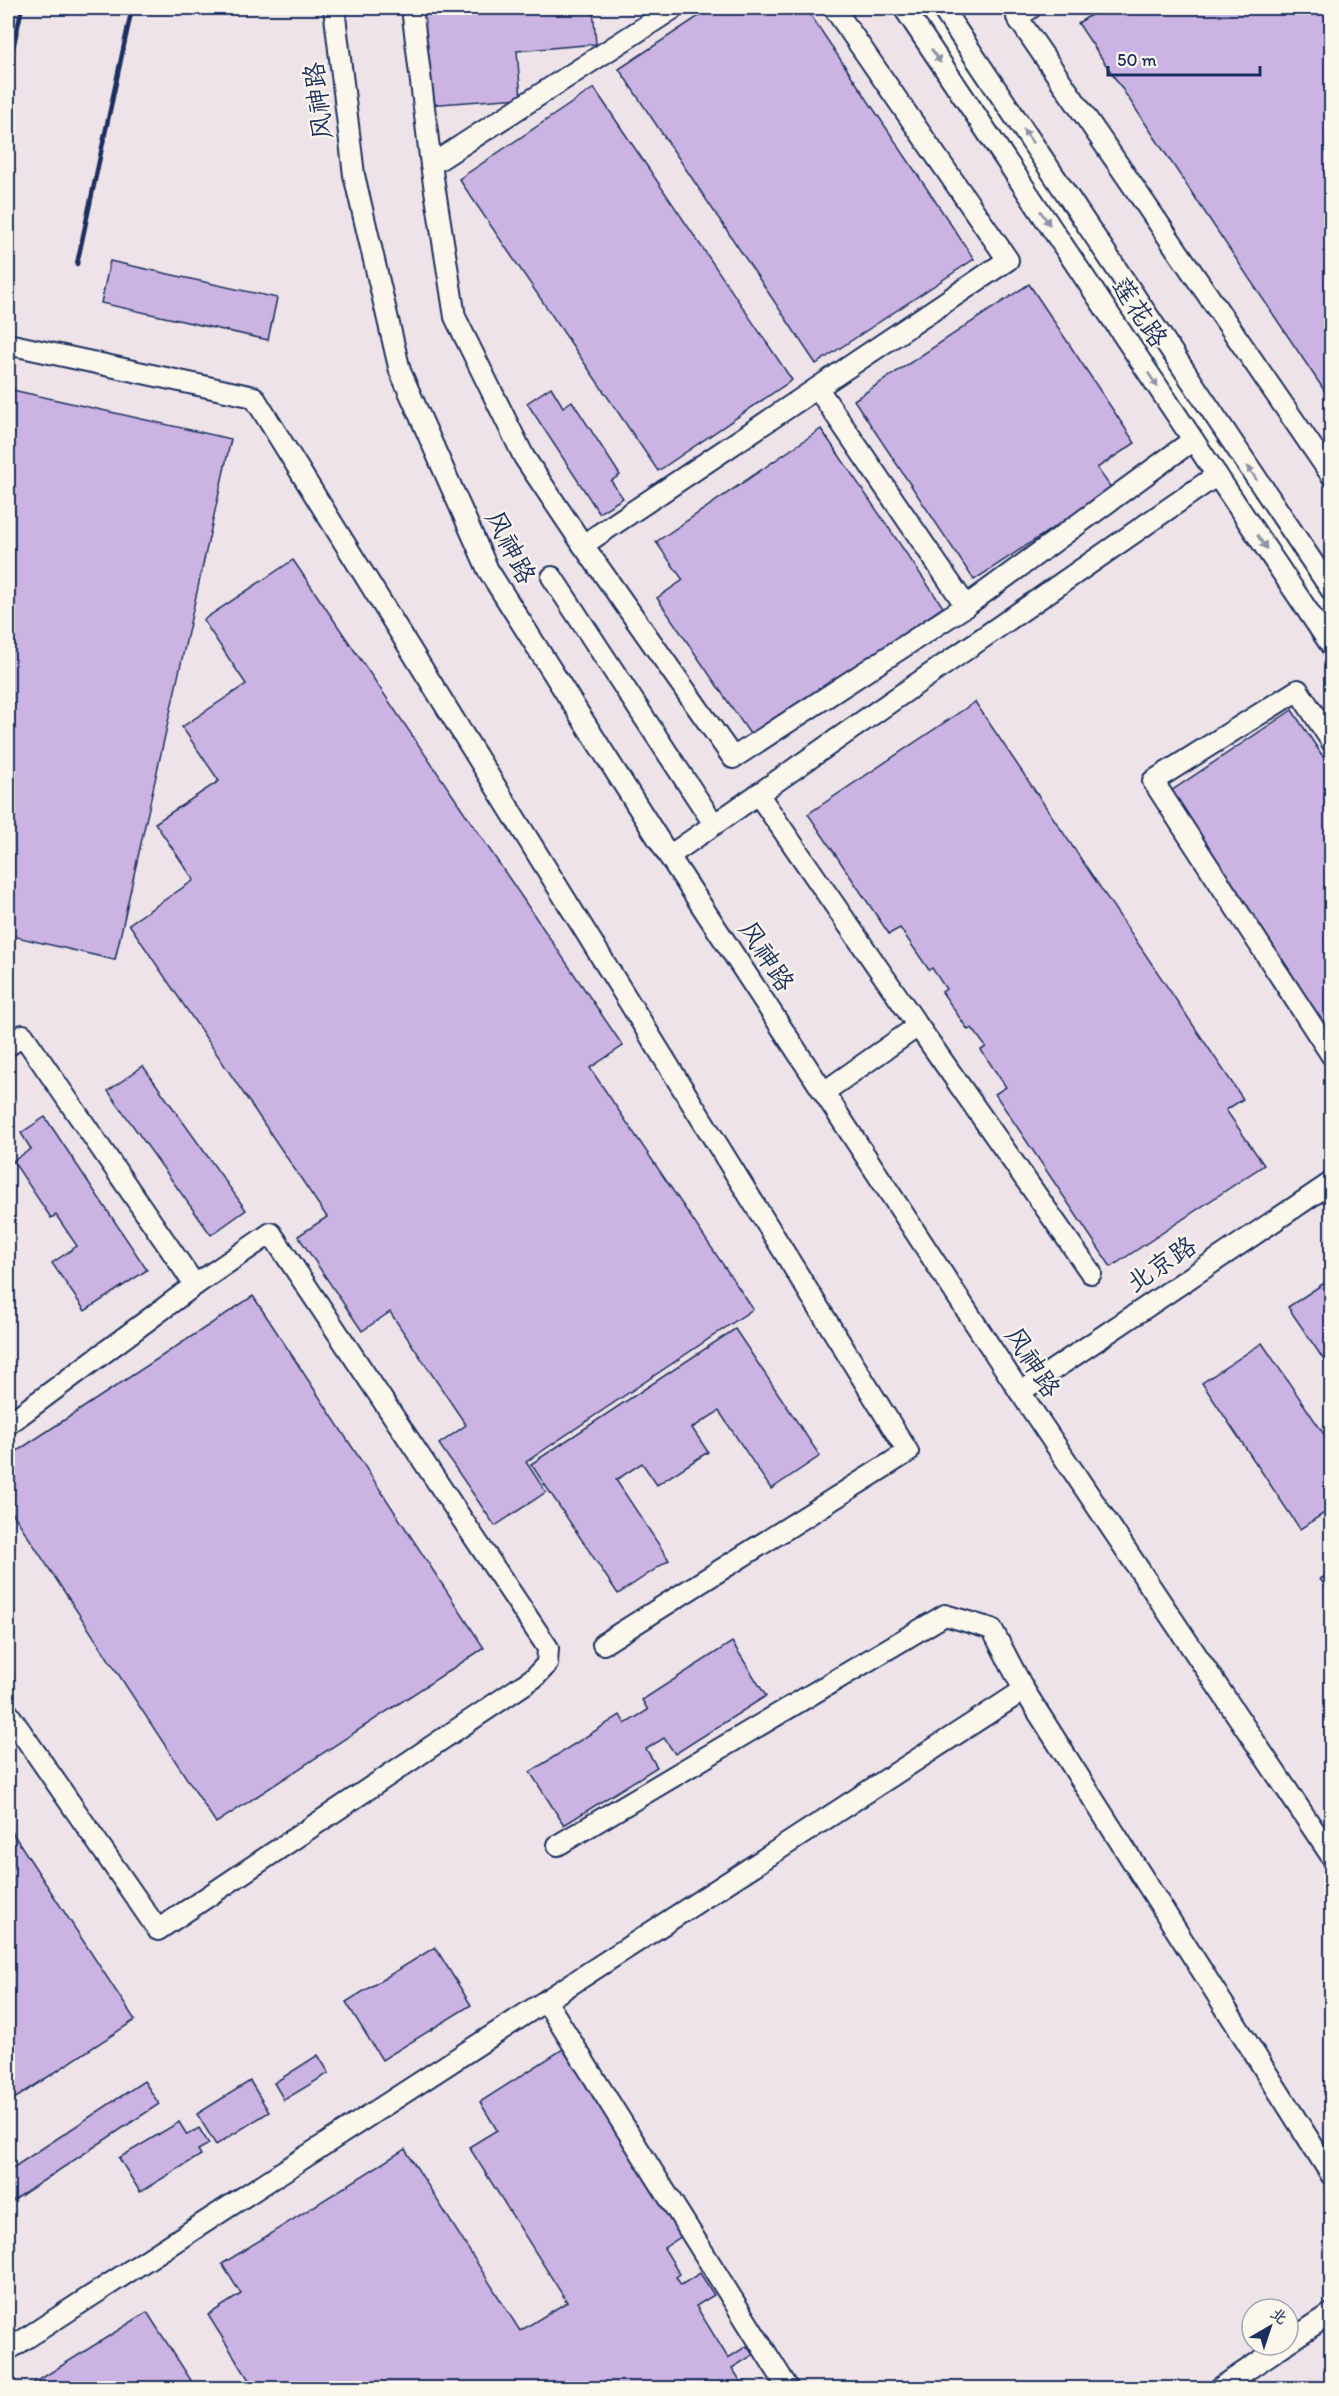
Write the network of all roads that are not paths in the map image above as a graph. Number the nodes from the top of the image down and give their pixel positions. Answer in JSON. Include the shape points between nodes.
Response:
{"nodes":[{"id":1,"x":334,"y":8,"type":"edge"},
{"id":2,"x":412,"y":8,"type":"edge"},
{"id":3,"x":674,"y":8,"type":"edge"},
{"id":4,"x":834,"y":8,"type":"edge"},
{"id":5,"x":904,"y":8,"type":"edge"},
{"id":6,"x":942,"y":8,"type":"edge"},
{"id":7,"x":1031,"y":8,"type":"edge"},
{"id":8,"x":431,"y":165,"type":"junction"},
{"id":9,"x":8,"y":344,"type":"edge"},
{"id":10,"x":818,"y":389,"type":"junction"},
{"id":11,"x":1193,"y":440,"type":"junction"},
{"id":12,"x":1217,"y":475,"type":"junction"},
{"id":13,"x":1332,"y":476,"type":"edge"},
{"id":14,"x":583,"y":545,"type":"junction"},
{"id":15,"x":552,"y":577,"type":"dead end"},
{"id":16,"x":1332,"y":591,"type":"edge"},
{"id":17,"x":966,"y":606,"type":"junction"},
{"id":18,"x":1332,"y":646,"type":"edge"},
{"id":19,"x":1332,"y":742,"type":"edge"},
{"id":20,"x":758,"y":794,"type":"junction"},
{"id":21,"x":714,"y":824,"type":"junction"},
{"id":22,"x":669,"y":856,"type":"junction"},
{"id":23,"x":918,"y":1026,"type":"junction"},
{"id":24,"x":8,"y":1046,"type":"edge"},
{"id":25,"x":1332,"y":1056,"type":"edge"},
{"id":26,"x":824,"y":1092,"type":"junction"},
{"id":27,"x":1332,"y":1182,"type":"edge"},
{"id":28,"x":1091,"y":1273,"type":"dead end"},
{"id":29,"x":195,"y":1285,"type":"junction"},
{"id":30,"x":1020,"y":1392,"type":"junction"},
{"id":31,"x":8,"y":1424,"type":"edge"},
{"id":32,"x":603,"y":1644,"type":"dead end"},
{"id":33,"x":1024,"y":1690,"type":"junction"},
{"id":34,"x":8,"y":1713,"type":"edge"},
{"id":35,"x":558,"y":1845,"type":"dead end"},
{"id":36,"x":1332,"y":1857,"type":"edge"},
{"id":37,"x":546,"y":2001,"type":"junction"},
{"id":38,"x":1326,"y":2155,"type":"edge"},
{"id":39,"x":1332,"y":2176,"type":"edge"},
{"id":40,"x":1332,"y":2313,"type":"edge"},
{"id":41,"x":1300,"y":2334,"type":"edge"},
{"id":42,"x":8,"y":2350,"type":"edge"},
{"id":43,"x":1266,"y":2357,"type":"edge"},
{"id":44,"x":788,"y":2388,"type":"edge"},
{"id":45,"x":1220,"y":2388,"type":"edge"}],
"edges":[{"from":1,"to":22,"type":"street","name":"风神路","via":[[354,175],[400,371],[488,570]]},
{"from":2,"to":8,"type":"street"},
{"from":3,"to":8,"type":"street"},
{"from":4,"to":10,"type":"street","via":[[1008,260]]},
{"from":5,"to":11,"type":"street","name":"莲花路","one_way":true},
{"from":16,"to":6,"type":"street","name":"莲花路","one_way":true},
{"from":7,"to":13,"type":"street","via":[[1017,17]]},
{"from":8,"to":14,"type":"street","via":[[455,317],[524,457]]},
{"from":9,"to":32,"type":"street","via":[[254,397],[908,1452]]},
{"from":10,"to":14,"type":"street"},
{"from":10,"to":17,"type":"street"},
{"from":11,"to":12,"type":"street","name":"莲花路"},
{"from":11,"to":17,"type":"street"},
{"from":12,"to":18,"type":"street","name":"莲花路","one_way":true},
{"from":12,"to":20,"type":"street"},
{"from":14,"to":17,"type":"street","via":[[733,758]]},
{"from":15,"to":21,"type":"street"},
{"from":19,"to":25,"type":"street","via":[[1298,690],[1153,782]]},
{"from":20,"to":21,"type":"street"},
{"from":20,"to":23,"type":"street"},
{"from":21,"to":22,"type":"street"},
{"from":22,"to":26,"type":"street","name":"风神路"},
{"from":23,"to":26,"type":"street"},
{"from":23,"to":28,"type":"street"},
{"from":24,"to":29,"type":"street","via":[[23,1035]]},
{"from":26,"to":30,"type":"street","name":"风神路"},
{"from":27,"to":30,"type":"street","name":"北京路"},
{"from":29,"to":31,"type":"street"},
{"from":29,"to":34,"type":"street","via":[[271,1233],[548,1648],[547,1664],[535,1677],[158,1930]]},
{"from":30,"to":36,"type":"street","name":"风神路"},
{"from":33,"to":35,"type":"street","via":[[992,1629],[945,1615]]},
{"from":33,"to":37,"type":"street"},
{"from":33,"to":38,"type":"street"},
{"from":37,"to":42,"type":"street"},
{"from":37,"to":44,"type":"street"},
{"from":38,"to":39,"type":"street"},
{"from":40,"to":41,"type":"street"},
{"from":43,"to":45,"type":"street"}]}
